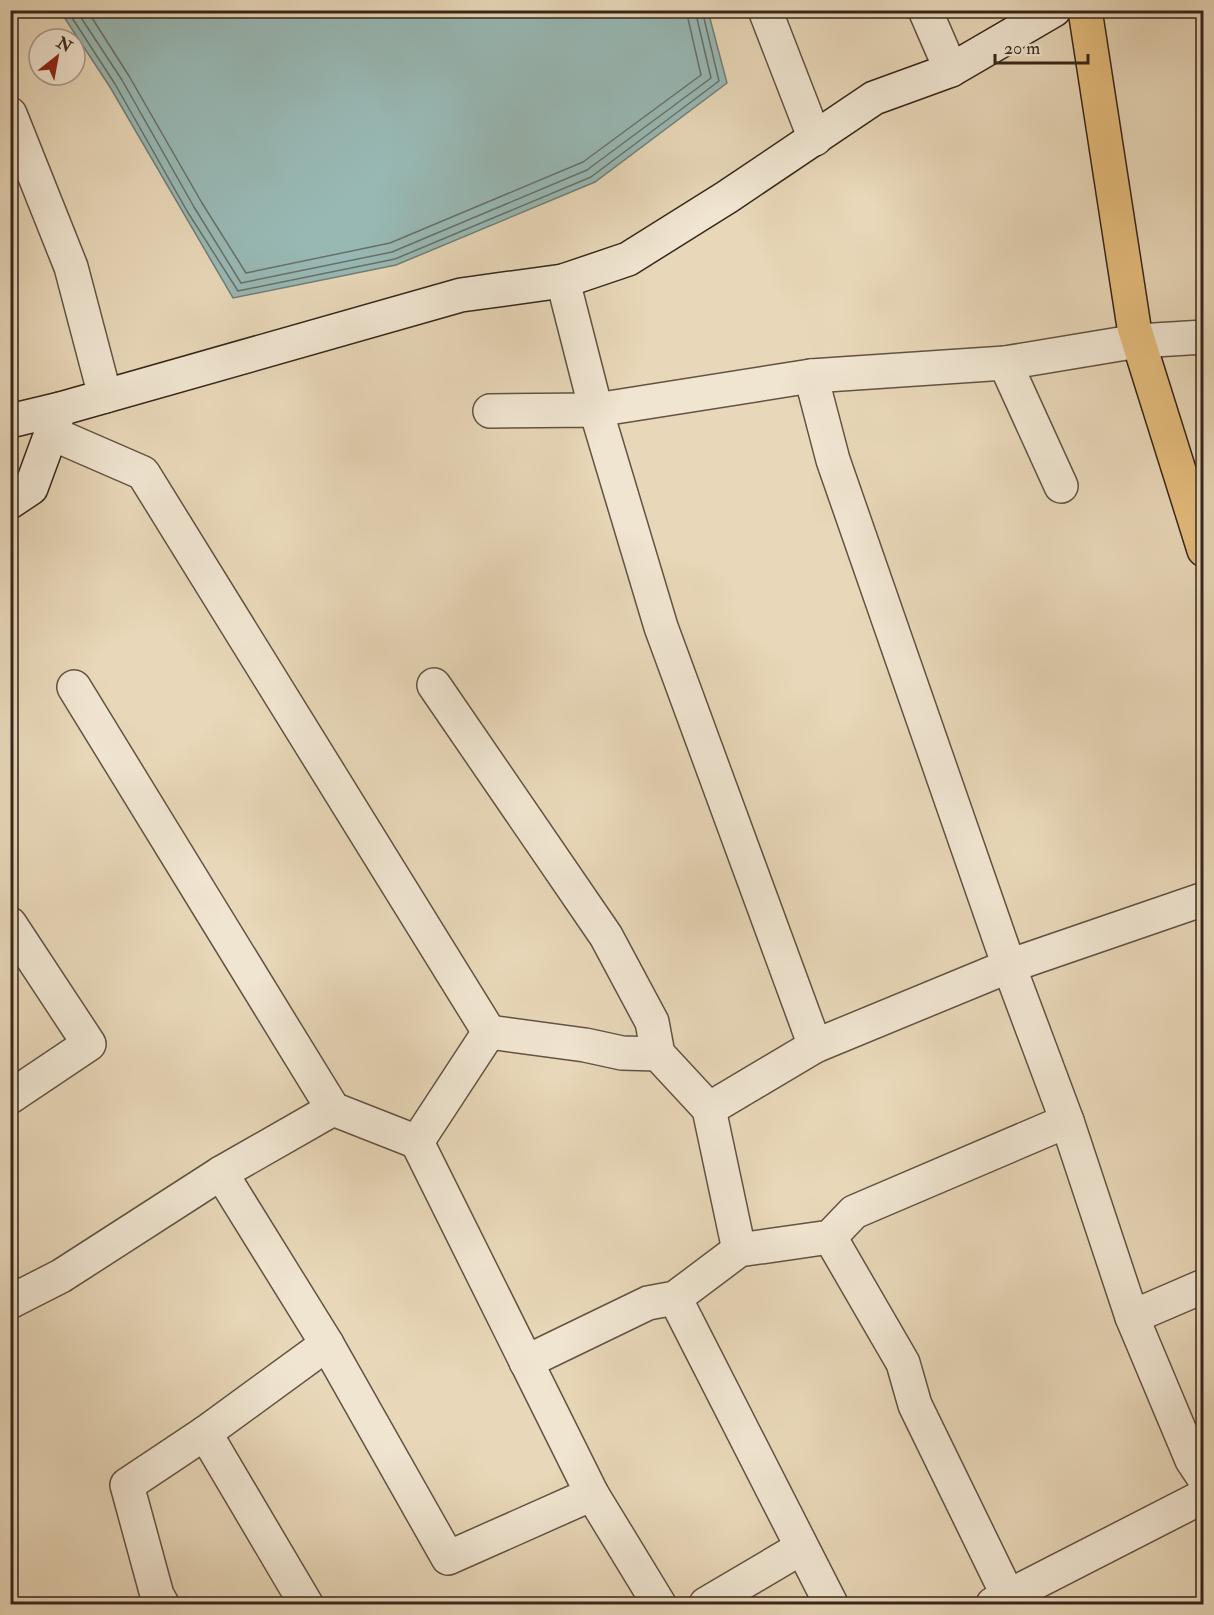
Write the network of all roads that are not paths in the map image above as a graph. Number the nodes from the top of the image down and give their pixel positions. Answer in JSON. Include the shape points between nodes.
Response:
{"nodes":[{"id":1,"x":765,"y":10,"type":"edge"},
{"id":2,"x":925,"y":10,"type":"edge"},
{"id":3,"x":1054,"y":10,"type":"edge"},
{"id":4,"x":1085,"y":10,"type":"edge"},
{"id":5,"x":951,"y":70,"type":"junction"},
{"id":6,"x":10,"y":114,"type":"edge"},
{"id":7,"x":815,"y":140,"type":"junction"},
{"id":8,"x":563,"y":281,"type":"junction"},
{"id":9,"x":1203,"y":337,"type":"edge"},
{"id":10,"x":1138,"y":340,"type":"junction"},
{"id":11,"x":1005,"y":363,"type":"junction"},
{"id":12,"x":811,"y":376,"type":"junction"},
{"id":13,"x":105,"y":396,"type":"junction"},
{"id":14,"x":596,"y":410,"type":"junction"},
{"id":15,"x":490,"y":411,"type":"dead end"},
{"id":16,"x":10,"y":421,"type":"edge"},
{"id":17,"x":55,"y":421,"type":"junction"},
{"id":18,"x":1061,"y":486,"type":"dead end"},
{"id":19,"x":10,"y":502,"type":"edge"},
{"id":20,"x":1203,"y":550,"type":"edge"},
{"id":21,"x":434,"y":685,"type":"dead end"},
{"id":22,"x":74,"y":687,"type":"dead end"},
{"id":23,"x":1203,"y":899,"type":"edge"},
{"id":24,"x":10,"y":924,"type":"edge"},
{"id":25,"x":1009,"y":966,"type":"junction"},
{"id":26,"x":489,"y":1032,"type":"junction"},
{"id":27,"x":815,"y":1046,"type":"junction"},
{"id":28,"x":658,"y":1054,"type":"junction"},
{"id":29,"x":10,"y":1097,"type":"edge"},
{"id":30,"x":333,"y":1109,"type":"junction"},
{"id":31,"x":709,"y":1109,"type":"junction"},
{"id":32,"x":1067,"y":1121,"type":"junction"},
{"id":33,"x":417,"y":1142,"type":"junction"},
{"id":34,"x":222,"y":1173,"type":"junction"},
{"id":35,"x":830,"y":1237,"type":"junction"},
{"id":36,"x":739,"y":1250,"type":"junction"},
{"id":37,"x":1203,"y":1286,"type":"edge"},
{"id":38,"x":675,"y":1298,"type":"junction"},
{"id":39,"x":10,"y":1302,"type":"edge"},
{"id":40,"x":1132,"y":1317,"type":"junction"},
{"id":41,"x":327,"y":1344,"type":"junction"},
{"id":42,"x":526,"y":1362,"type":"junction"},
{"id":43,"x":205,"y":1433,"type":"junction"},
{"id":44,"x":1203,"y":1478,"type":"edge"},
{"id":45,"x":592,"y":1494,"type":"junction"},
{"id":46,"x":1203,"y":1496,"type":"edge"},
{"id":47,"x":801,"y":1548,"type":"junction"},
{"id":48,"x":1004,"y":1602,"type":"edge"},
{"id":49,"x":162,"y":1605,"type":"edge"},
{"id":50,"x":306,"y":1605,"type":"edge"},
{"id":51,"x":659,"y":1605,"type":"edge"},
{"id":52,"x":706,"y":1605,"type":"edge"},
{"id":53,"x":831,"y":1605,"type":"edge"}],
"edges":[{"from":1,"to":7,"type":"street"},
{"from":2,"to":5,"type":"street"},
{"from":3,"to":5,"type":"street"},
{"from":4,"to":10,"type":"main road"},
{"from":5,"to":7,"type":"street","via":[[874,98]]},
{"from":6,"to":13,"type":"street","via":[[71,267]]},
{"from":7,"to":8,"type":"street","via":[[628,259]]},
{"from":8,"to":13,"type":"street","via":[[461,295]]},
{"from":8,"to":14,"type":"street"},
{"from":9,"to":10,"type":"street"},
{"from":10,"to":11,"type":"street"},
{"from":10,"to":20,"type":"main road"},
{"from":11,"to":12,"type":"street"},
{"from":11,"to":18,"type":"street"},
{"from":12,"to":14,"type":"street"},
{"from":12,"to":25,"type":"street","via":[[833,460]]},
{"from":13,"to":17,"type":"street"},
{"from":14,"to":15,"type":"street"},
{"from":14,"to":27,"type":"street","via":[[661,627]]},
{"from":16,"to":17,"type":"street"},
{"from":17,"to":19,"type":"street","via":[[31,488]]},
{"from":17,"to":26,"type":"street","via":[[143,473]]},
{"from":21,"to":28,"type":"street","via":[[606,936],[652,1022]]},
{"from":22,"to":30,"type":"street"},
{"from":23,"to":25,"type":"street"},
{"from":24,"to":29,"type":"street","via":[[89,1044]]},
{"from":25,"to":27,"type":"street"},
{"from":25,"to":32,"type":"street"},
{"from":26,"to":28,"type":"street","via":[[622,1053]]},
{"from":26,"to":33,"type":"street"},
{"from":27,"to":31,"type":"street"},
{"from":28,"to":31,"type":"street"},
{"from":30,"to":33,"type":"street"},
{"from":30,"to":34,"type":"street"},
{"from":31,"to":36,"type":"street"},
{"from":32,"to":35,"type":"street","via":[[854,1212]]},
{"from":32,"to":40,"type":"street"},
{"from":33,"to":42,"type":"street"},
{"from":34,"to":39,"type":"street","via":[[61,1276]]},
{"from":34,"to":41,"type":"street"},
{"from":35,"to":36,"type":"street"},
{"from":35,"to":48,"type":"street","via":[[903,1364],[915,1405]]},
{"from":36,"to":38,"type":"street"},
{"from":37,"to":40,"type":"street"},
{"from":38,"to":42,"type":"street","via":[[648,1303]]},
{"from":38,"to":47,"type":"street"},
{"from":40,"to":44,"type":"street"},
{"from":41,"to":43,"type":"street"},
{"from":41,"to":45,"type":"street","via":[[448,1558]]},
{"from":42,"to":45,"type":"street"},
{"from":43,"to":49,"type":"street","via":[[127,1485]]},
{"from":43,"to":50,"type":"street"},
{"from":45,"to":51,"type":"street"},
{"from":46,"to":48,"type":"street"},
{"from":47,"to":52,"type":"street"},
{"from":47,"to":53,"type":"street"}]}
